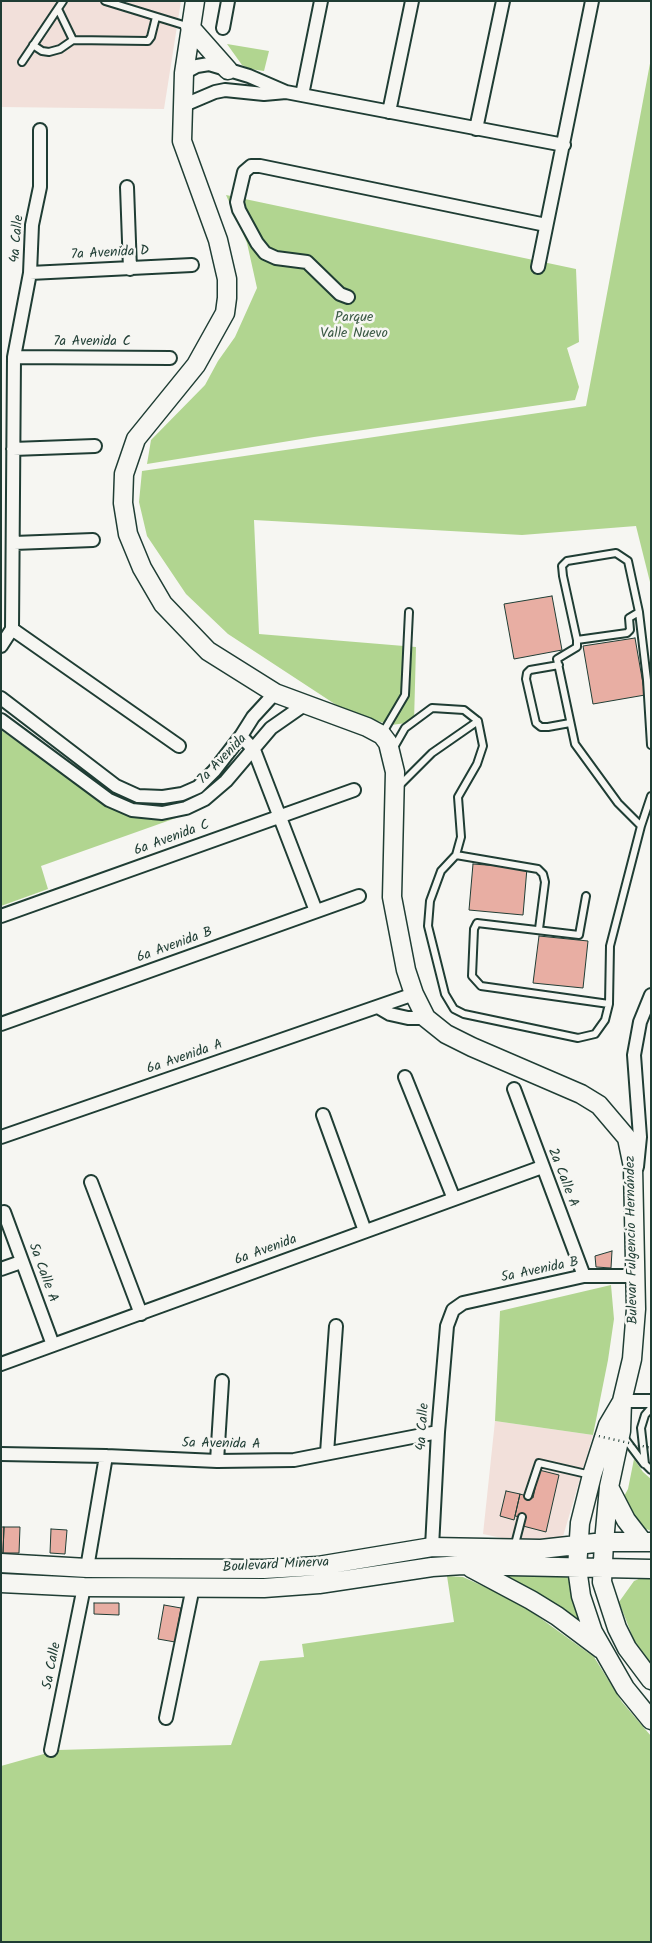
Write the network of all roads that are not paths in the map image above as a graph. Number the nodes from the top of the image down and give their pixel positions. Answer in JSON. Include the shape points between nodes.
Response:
{"nodes":[{"id":1,"x":63,"y":1,"type":"edge"},
{"id":2,"x":105,"y":1,"type":"edge"},
{"id":3,"x":195,"y":1,"type":"edge"},
{"id":4,"x":228,"y":1,"type":"edge"},
{"id":5,"x":320,"y":1,"type":"edge"},
{"id":6,"x":412,"y":1,"type":"edge"},
{"id":7,"x":503,"y":1,"type":"edge"},
{"id":8,"x":592,"y":1,"type":"edge"},
{"id":9,"x":58,"y":9,"type":"junction"},
{"id":10,"x":156,"y":16,"type":"junction"},
{"id":11,"x":190,"y":27,"type":"junction"},
{"id":12,"x":223,"y":28,"type":"dead end"},
{"id":13,"x":73,"y":40,"type":"junction"},
{"id":14,"x":33,"y":45,"type":"junction"},
{"id":15,"x":22,"y":62,"type":"dead end"},
{"id":16,"x":228,"y":70,"type":"junction"},
{"id":17,"x":184,"y":73,"type":"junction"},
{"id":18,"x":225,"y":90,"type":"junction"},
{"id":19,"x":286,"y":92,"type":"junction"},
{"id":20,"x":302,"y":95,"type":"junction"},
{"id":21,"x":182,"y":106,"type":"junction"},
{"id":22,"x":389,"y":112,"type":"junction"},
{"id":23,"x":476,"y":129,"type":"junction"},
{"id":24,"x":40,"y":130,"type":"dead end"},
{"id":25,"x":564,"y":145,"type":"junction"},
{"id":26,"x":127,"y":187,"type":"dead end"},
{"id":27,"x":546,"y":225,"type":"junction"},
{"id":28,"x":192,"y":265,"type":"dead end"},
{"id":29,"x":538,"y":267,"type":"dead end"},
{"id":30,"x":130,"y":269,"type":"junction"},
{"id":31,"x":30,"y":273,"type":"junction"},
{"id":32,"x":348,"y":297,"type":"dead end"},
{"id":33,"x":14,"y":357,"type":"junction"},
{"id":34,"x":170,"y":358,"type":"dead end"},
{"id":35,"x":95,"y":446,"type":"dead end"},
{"id":36,"x":13,"y":449,"type":"junction"},
{"id":37,"x":93,"y":540,"type":"dead end"},
{"id":38,"x":14,"y":543,"type":"junction"},
{"id":39,"x":409,"y":612,"type":"dead end"},
{"id":40,"x":639,"y":612,"type":"junction"},
{"id":41,"x":12,"y":629,"type":"junction"},
{"id":42,"x":577,"y":640,"type":"junction"},
{"id":43,"x":1,"y":646,"type":"edge"},
{"id":44,"x":558,"y":665,"type":"junction"},
{"id":45,"x":274,"y":693,"type":"junction"},
{"id":46,"x":1,"y":698,"type":"edge"},
{"id":47,"x":304,"y":706,"type":"junction"},
{"id":48,"x":1,"y":720,"type":"edge"},
{"id":49,"x":478,"y":721,"type":"junction"},
{"id":50,"x":570,"y":723,"type":"junction"},
{"id":51,"x":382,"y":735,"type":"junction"},
{"id":52,"x":241,"y":736,"type":"junction"},
{"id":53,"x":651,"y":745,"type":"edge"},
{"id":54,"x":179,"y":746,"type":"dead end"},
{"id":55,"x":66,"y":748,"type":"junction"},
{"id":56,"x":254,"y":750,"type":"junction"},
{"id":57,"x":392,"y":752,"type":"junction"},
{"id":58,"x":56,"y":761,"type":"junction"},
{"id":59,"x":396,"y":789,"type":"junction"},
{"id":60,"x":354,"y":790,"type":"dead end"},
{"id":61,"x":651,"y":796,"type":"edge"},
{"id":62,"x":280,"y":816,"type":"junction"},
{"id":63,"x":641,"y":826,"type":"junction"},
{"id":64,"x":456,"y":855,"type":"junction"},
{"id":65,"x":359,"y":896,"type":"dead end"},
{"id":66,"x":586,"y":896,"type":"dead end"},
{"id":67,"x":316,"y":911,"type":"junction"},
{"id":68,"x":1,"y":916,"type":"edge"},
{"id":69,"x":539,"y":929,"type":"junction"},
{"id":70,"x":414,"y":994,"type":"junction"},
{"id":71,"x":651,"y":995,"type":"edge"},
{"id":72,"x":609,"y":1004,"type":"junction"},
{"id":73,"x":378,"y":1007,"type":"junction"},
{"id":74,"x":426,"y":1018,"type":"junction"},
{"id":75,"x":1,"y":1024,"type":"edge"},
{"id":76,"x":405,"y":1077,"type":"dead end"},
{"id":77,"x":514,"y":1089,"type":"dead end"},
{"id":78,"x":323,"y":1115,"type":"dead end"},
{"id":79,"x":1,"y":1137,"type":"edge"},
{"id":80,"x":542,"y":1167,"type":"junction"},
{"id":81,"x":91,"y":1182,"type":"dead end"},
{"id":82,"x":454,"y":1199,"type":"junction"},
{"id":83,"x":634,"y":1205,"type":"junction"},
{"id":84,"x":4,"y":1212,"type":"dead end"},
{"id":85,"x":365,"y":1231,"type":"junction"},
{"id":86,"x":21,"y":1262,"type":"junction"},
{"id":87,"x":1,"y":1269,"type":"edge"},
{"id":88,"x":584,"y":1276,"type":"junction"},
{"id":89,"x":635,"y":1276,"type":"junction"},
{"id":90,"x":453,"y":1310,"type":"joint"},
{"id":91,"x":141,"y":1314,"type":"junction"},
{"id":92,"x":336,"y":1326,"type":"dead end"},
{"id":93,"x":53,"y":1345,"type":"junction"},
{"id":94,"x":1,"y":1364,"type":"edge"},
{"id":95,"x":222,"y":1381,"type":"dead end"},
{"id":96,"x":622,"y":1401,"type":"junction"},
{"id":97,"x":651,"y":1401,"type":"edge"},
{"id":98,"x":651,"y":1408,"type":"edge"},
{"id":99,"x":621,"y":1431,"type":"junction"},
{"id":100,"x":438,"y":1432,"type":"junction"},
{"id":101,"x":327,"y":1453,"type":"junction"},
{"id":102,"x":1,"y":1454,"type":"edge"},
{"id":103,"x":106,"y":1456,"type":"junction"},
{"id":104,"x":217,"y":1462,"type":"junction"},
{"id":105,"x":645,"y":1464,"type":"junction"},
{"id":106,"x":651,"y":1470,"type":"edge"},
{"id":107,"x":592,"y":1475,"type":"junction"},
{"id":108,"x":609,"y":1487,"type":"junction"},
{"id":109,"x":528,"y":1496,"type":"dead end"},
{"id":110,"x":522,"y":1517,"type":"dead end"},
{"id":111,"x":604,"y":1542,"type":"junction"},
{"id":112,"x":647,"y":1542,"type":"edge"},
{"id":113,"x":578,"y":1544,"type":"junction"},
{"id":114,"x":432,"y":1547,"type":"junction"},
{"id":115,"x":514,"y":1549,"type":"junction"},
{"id":116,"x":1,"y":1563,"type":"edge"},
{"id":117,"x":463,"y":1565,"type":"junction"},
{"id":118,"x":87,"y":1568,"type":"junction"},
{"id":119,"x":578,"y":1568,"type":"junction"},
{"id":120,"x":602,"y":1568,"type":"junction"},
{"id":121,"x":651,"y":1569,"type":"edge"},
{"id":122,"x":1,"y":1583,"type":"edge"},
{"id":123,"x":84,"y":1587,"type":"junction"},
{"id":124,"x":193,"y":1587,"type":"junction"},
{"id":125,"x":606,"y":1653,"type":"junction"},
{"id":126,"x":651,"y":1680,"type":"edge"},
{"id":127,"x":166,"y":1718,"type":"dead end"},
{"id":128,"x":651,"y":1720,"type":"edge"},
{"id":129,"x":51,"y":1750,"type":"dead end"}],
"edges":[{"from":1,"to":9,"type":"lane"},
{"from":2,"to":10,"type":"lane"},
{"from":3,"to":11,"type":"street"},
{"from":4,"to":12,"type":"street"},
{"from":5,"to":20,"type":"street"},
{"from":6,"to":22,"type":"street"},
{"from":7,"to":23,"type":"street"},
{"from":8,"to":25,"type":"street"},
{"from":9,"to":13,"type":"lane"},
{"from":9,"to":14,"type":"lane"},
{"from":10,"to":11,"type":"lane"},
{"from":10,"to":13,"type":"lane","via":[[148,41]]},
{"from":11,"to":16,"type":"street"},
{"from":11,"to":17,"type":"street"},
{"from":13,"to":14,"type":"lane","via":[[49,52]]},
{"from":14,"to":15,"type":"lane"},
{"from":16,"to":17,"type":"street","via":[[209,64]]},
{"from":16,"to":18,"type":"street"},
{"from":16,"to":19,"type":"street"},
{"from":17,"to":21,"type":"street"},
{"from":18,"to":19,"type":"street","via":[[264,94]]},
{"from":18,"to":21,"type":"street"},
{"from":19,"to":20,"type":"street"},
{"from":20,"to":22,"type":"street"},
{"from":21,"to":45,"type":"street","via":[[184,150],[218,240],[227,279],[225,313],[196,365],[136,438],[124,474],[123,503],[128,534],[142,568],[163,604],[208,650]]},
{"from":22,"to":23,"type":"street"},
{"from":23,"to":25,"type":"street"},
{"from":24,"to":31,"type":"street","name":"4a Calle","via":[[40,187],[32,225]]},
{"from":25,"to":27,"type":"street"},
{"from":26,"to":30,"type":"street"},
{"from":27,"to":29,"type":"street"},
{"from":27,"to":32,"type":"street","via":[[251,166],[244,172],[237,202],[257,243],[265,253],[276,258],[307,262],[340,294]]},
{"from":28,"to":30,"type":"street","name":"7a Avenida D"},
{"from":30,"to":31,"type":"street","name":"7a Avenida D"},
{"from":31,"to":33,"type":"street","name":"4a Calle"},
{"from":33,"to":34,"type":"street","name":"7a Avenida C"},
{"from":33,"to":36,"type":"street","name":"4a Calle"},
{"from":35,"to":36,"type":"street"},
{"from":36,"to":38,"type":"street","name":"4a Calle"},
{"from":37,"to":38,"type":"street"},
{"from":38,"to":41,"type":"street","name":"4a Calle"},
{"from":39,"to":51,"type":"lane","via":[[405,695]]},
{"from":40,"to":42,"type":"lane","via":[[629,618],[630,630],[627,633]]},
{"from":40,"to":42,"type":"lane","via":[[628,560],[624,557],[616,553],[567,561],[562,566],[563,576]]},
{"from":40,"to":53,"type":"lane"},
{"from":41,"to":43,"type":"street"},
{"from":41,"to":54,"type":"street"},
{"from":42,"to":44,"type":"lane","via":[[574,650],[557,659]]},
{"from":44,"to":50,"type":"lane"},
{"from":44,"to":50,"type":"lane","via":[[530,670],[526,679],[536,723],[548,727]]},
{"from":45,"to":47,"type":"street"},
{"from":45,"to":52,"type":"street","name":"7a Avenida"},
{"from":46,"to":55,"type":"street","name":"7a Avenida"},
{"from":47,"to":51,"type":"street"},
{"from":47,"to":56,"type":"street","name":"7a Avenida","via":[[271,728]]},
{"from":48,"to":58,"type":"street","name":"7a Avenida"},
{"from":49,"to":57,"type":"lane","via":[[464,710],[432,708],[405,728]]},
{"from":49,"to":59,"type":"lane","via":[[432,752]]},
{"from":49,"to":64,"type":"lane","via":[[483,746],[477,764],[458,797],[461,837]]},
{"from":50,"to":63,"type":"lane","via":[[575,744],[618,803]]},
{"from":51,"to":57,"type":"street","name":"Bulevar Fulgencio Hernández"},
{"from":52,"to":55,"type":"street","name":"7a Avenida","via":[[198,787],[163,797],[138,796],[116,786]]},
{"from":52,"to":56,"type":"street"},
{"from":55,"to":58,"type":"street"},
{"from":56,"to":58,"type":"street","name":"7a Avenida","via":[[205,799],[186,808],[162,813],[132,810],[109,800]]},
{"from":56,"to":62,"type":"street"},
{"from":57,"to":59,"type":"street","name":"Bulevar Fulgencio Hernández"},
{"from":59,"to":70,"type":"street","name":"Bulevar Fulgencio Hernández","via":[[392,897]]},
{"from":60,"to":62,"type":"street","name":"6a Avenida C"},
{"from":61,"to":63,"type":"lane"},
{"from":62,"to":67,"type":"street"},
{"from":62,"to":68,"type":"street","name":"6a Avenida C"},
{"from":63,"to":72,"type":"lane","via":[[610,946]]},
{"from":64,"to":69,"type":"lane","via":[[538,869],[545,882]]},
{"from":64,"to":72,"type":"lane","via":[[440,871],[430,901],[428,926],[445,994],[454,1008],[492,1021],[578,1038],[595,1034]]},
{"from":65,"to":67,"type":"street","name":"6a Avenida B"},
{"from":66,"to":69,"type":"lane","via":[[580,935]]},
{"from":67,"to":75,"type":"street","name":"6a Avenida B"},
{"from":69,"to":72,"type":"lane","via":[[478,923],[474,929],[472,976],[482,986]]},
{"from":70,"to":73,"type":"street","name":"6a Avenida A"},
{"from":70,"to":74,"type":"street","name":"Bulevar Fulgencio Hernández"},
{"from":71,"to":83,"type":"street","via":[[640,1022],[634,1055],[640,1137]]},
{"from":73,"to":74,"type":"street","via":[[390,1014]]},
{"from":73,"to":79,"type":"street","name":"6a Avenida A"},
{"from":74,"to":83,"type":"street","name":"Bulevar Fulgencio Hernández","via":[[446,1034],[580,1094],[599,1106],[627,1138],[633,1168]]},
{"from":76,"to":82,"type":"street"},
{"from":77,"to":80,"type":"street","name":"2a Calle A"},
{"from":78,"to":85,"type":"street"},
{"from":80,"to":82,"type":"street","name":"6a Avenida"},
{"from":80,"to":88,"type":"street","name":"2a Calle A"},
{"from":81,"to":91,"type":"street"},
{"from":82,"to":85,"type":"street","name":"6a Avenida"},
{"from":83,"to":89,"type":"street","name":"Bulevar Fulgencio Hernández"},
{"from":84,"to":86,"type":"street","name":"5a Calle A"},
{"from":85,"to":91,"type":"street","name":"6a Avenida"},
{"from":86,"to":87,"type":"street"},
{"from":86,"to":93,"type":"street","name":"5a Calle A"},
{"from":88,"to":89,"type":"street","name":"5a Avenida B"},
{"from":88,"to":90,"type":"street","name":"5a Avenida B","via":[[463,1303]]},
{"from":89,"to":96,"type":"street","name":"Bulevar Fulgencio Hernández","via":[[634,1342]]},
{"from":90,"to":100,"type":"street","name":"4a Calle","via":[[447,1326]]},
{"from":91,"to":93,"type":"street","name":"6a Avenida"},
{"from":92,"to":101,"type":"street"},
{"from":93,"to":94,"type":"street","name":"6a Avenida"},
{"from":95,"to":104,"type":"street"},
{"from":96,"to":97,"type":"street"},
{"from":96,"to":99,"type":"street","name":"Bulevar Fulgencio Hernández"},
{"from":96,"to":107,"type":"street","name":"Bulevar Fulgencio Hernández","via":[[608,1425]]},
{"from":98,"to":105,"type":"lane","via":[[641,1428]]},
{"from":99,"to":105,"type":"lane"},
{"from":99,"to":108,"type":"street","name":"Bulevar Fulgencio Hernández"},
{"from":100,"to":101,"type":"street","name":"5a Avenida A"},
{"from":100,"to":114,"type":"street","name":"4a Calle"},
{"from":101,"to":104,"type":"street","name":"5a Avenida A","via":[[294,1460]]},
{"from":102,"to":103,"type":"street","name":"5a Avenida A"},
{"from":103,"to":104,"type":"street","name":"5a Avenida A"},
{"from":103,"to":118,"type":"street"},
{"from":105,"to":106,"type":"lane"},
{"from":107,"to":109,"type":"lane","via":[[538,1464]]},
{"from":107,"to":113,"type":"street","name":"Bulevar Fulgencio Hernández"},
{"from":108,"to":111,"type":"street","name":"Bulevar Fulgencio Hernández"},
{"from":108,"to":112,"type":"street","via":[[617,1506]]},
{"from":110,"to":115,"type":"lane"},
{"from":111,"to":112,"type":"street","name":"Boulevard Minerva"},
{"from":111,"to":113,"type":"street","name":"Boulevard Minerva"},
{"from":111,"to":120,"type":"street","name":"Bulevar Fulgencio Hernández"},
{"from":113,"to":115,"type":"street","name":"Boulevard Minerva","via":[[541,1550]]},
{"from":113,"to":119,"type":"street","name":"Bulevar Fulgencio Hernández"},
{"from":114,"to":115,"type":"street","name":"Boulevard Minerva"},
{"from":114,"to":118,"type":"street","name":"Boulevard Minerva","via":[[318,1566],[264,1569]]},
{"from":116,"to":118,"type":"street","name":"Boulevard Minerva"},
{"from":117,"to":119,"type":"street","name":"Boulevard Minerva"},
{"from":117,"to":124,"type":"street","name":"Boulevard Minerva","via":[[319,1584],[264,1588]]},
{"from":117,"to":125,"type":"street","via":[[538,1604]]},
{"from":119,"to":120,"type":"street","name":"Boulevard Minerva"},
{"from":119,"to":125,"type":"street","name":"Bulevar Fulgencio Hernández","via":[[585,1609],[593,1632]]},
{"from":120,"to":121,"type":"street","name":"Boulevard Minerva"},
{"from":120,"to":126,"type":"street","name":"Bulevar Fulgencio Hernández","via":[[607,1601],[617,1628],[627,1648]]},
{"from":122,"to":123,"type":"street","name":"Boulevard Minerva"},
{"from":123,"to":124,"type":"street","name":"Boulevard Minerva"},
{"from":123,"to":129,"type":"street","name":"5a Calle"},
{"from":124,"to":127,"type":"street"},
{"from":125,"to":128,"type":"street","name":"Bulevar Fulgencio Hernández","via":[[626,1688]]}]}
